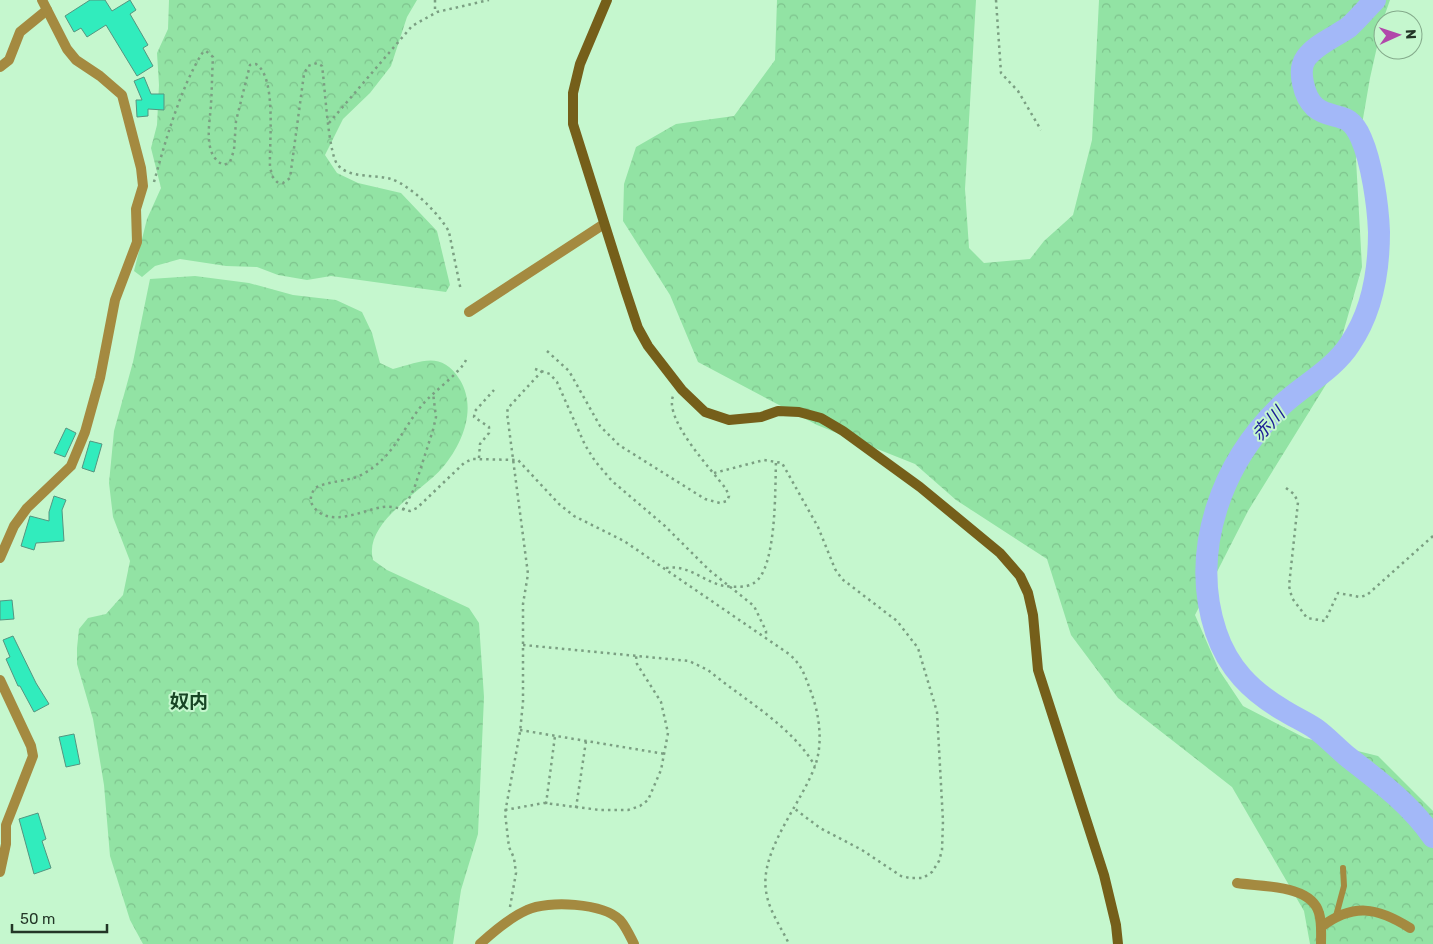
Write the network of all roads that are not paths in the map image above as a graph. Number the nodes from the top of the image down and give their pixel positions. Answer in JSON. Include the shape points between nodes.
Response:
{"nodes":[{"id":1,"x":607,"y":0,"type":"edge"},
{"id":2,"x":45,"y":5,"type":"edge"},
{"id":3,"x":0,"y":67,"type":"edge"},
{"id":4,"x":604,"y":224,"type":"junction"},
{"id":5,"x":469,"y":312,"type":"dead end"},
{"id":6,"x":0,"y":558,"type":"edge"},
{"id":7,"x":0,"y":680,"type":"edge"},
{"id":8,"x":1343,"y":868,"type":"dead end"},
{"id":9,"x":0,"y":872,"type":"edge"},
{"id":10,"x":1237,"y":883,"type":"dead end"},
{"id":11,"x":1336,"y":916,"type":"junction"},
{"id":12,"x":1321,"y":928,"type":"junction"},
{"id":13,"x":1410,"y":928,"type":"dead end"},
{"id":14,"x":480,"y":944,"type":"edge"},
{"id":15,"x":634,"y":944,"type":"edge"},
{"id":16,"x":1118,"y":944,"type":"edge"},
{"id":17,"x":1321,"y":944,"type":"edge"}],
"edges":[{"from":1,"to":4,"type":"street","via":[[580,64],[573,93],[573,124]]},
{"from":2,"to":3,"type":"street","via":[[20,32],[8,60]]},
{"from":2,"to":6,"type":"street","via":[[76,60],[122,96],[143,186],[136,209],[137,242],[115,300],[100,378],[85,432],[71,466],[27,508],[14,526]]},
{"from":4,"to":5,"type":"street"},
{"from":4,"to":16,"type":"street","via":[[638,328],[680,388],[705,412],[729,420],[761,417],[778,411],[821,418],[927,493],[1000,552],[1020,576],[1033,615],[1038,670],[1104,875]]},
{"from":7,"to":9,"type":"street","via":[[33,756],[6,825]]},
{"from":8,"to":11,"type":"lane","via":[[1344,886]]},
{"from":10,"to":12,"type":"street","via":[[1280,887],[1302,894],[1315,903]]},
{"from":11,"to":12,"type":"street"},
{"from":11,"to":13,"type":"street","via":[[1352,911],[1373,911],[1386,914]]},
{"from":12,"to":17,"type":"street"},
{"from":14,"to":15,"type":"street","via":[[508,921],[534,907],[567,904],[589,907],[620,920]]}]}
